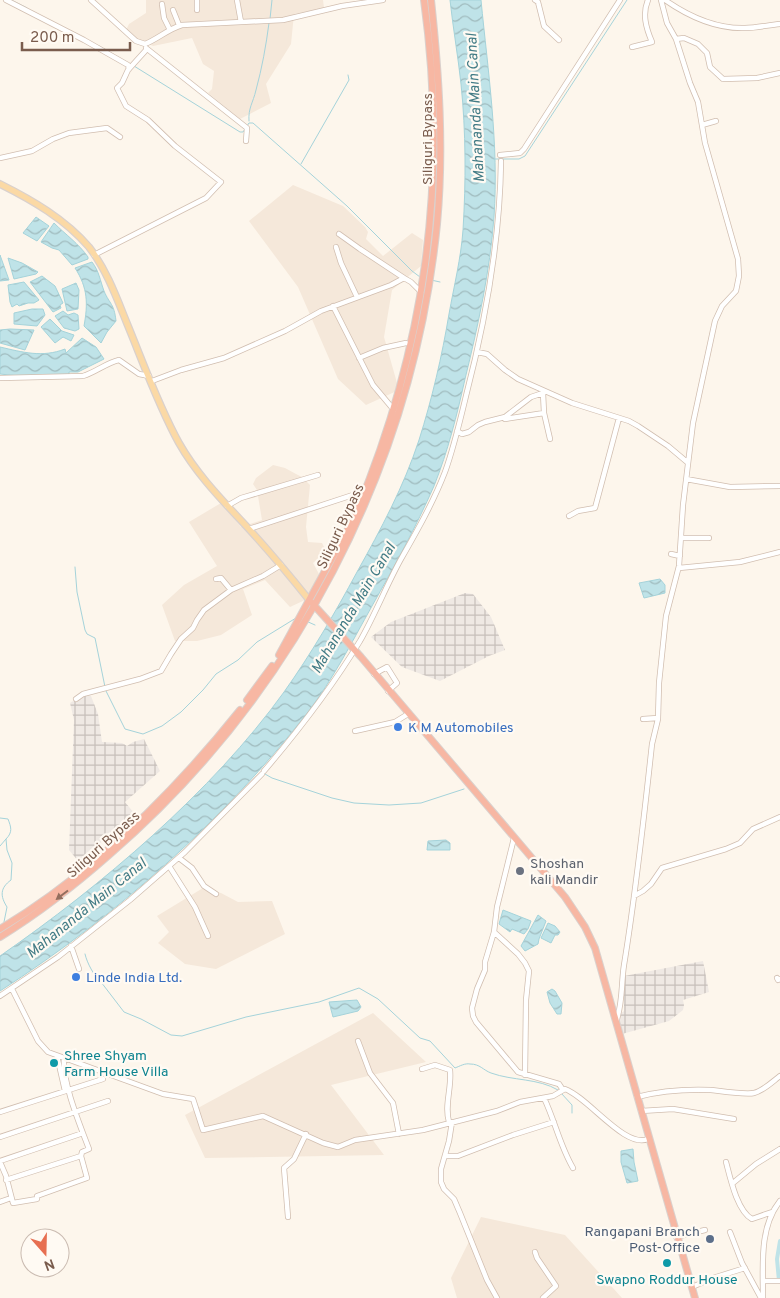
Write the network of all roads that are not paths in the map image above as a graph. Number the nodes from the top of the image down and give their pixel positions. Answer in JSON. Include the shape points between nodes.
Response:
{"nodes":[{"id":1,"x":6,"y":0,"type":"edge"},
{"id":2,"x":91,"y":0,"type":"edge"},
{"id":3,"x":197,"y":0,"type":"edge"},
{"id":4,"x":237,"y":0,"type":"edge"},
{"id":5,"x":383,"y":0,"type":"edge"},
{"id":6,"x":424,"y":0,"type":"edge"},
{"id":7,"x":431,"y":0,"type":"edge"},
{"id":8,"x":535,"y":0,"type":"edge"},
{"id":9,"x":620,"y":0,"type":"edge"},
{"id":10,"x":648,"y":0,"type":"edge"},
{"id":11,"x":661,"y":0,"type":"edge"},
{"id":12,"x":665,"y":0,"type":"edge"},
{"id":13,"x":162,"y":4,"type":"dead end"},
{"id":14,"x":173,"y":10,"type":"dead end"},
{"id":15,"x":197,"y":10,"type":"dead end"},
{"id":16,"x":241,"y":22,"type":"junction"},
{"id":17,"x":780,"y":24,"type":"edge"},
{"id":18,"x":179,"y":26,"type":"junction"},
{"id":19,"x":170,"y":30,"type":"junction"},
{"id":20,"x":559,"y":40,"type":"dead end"},
{"id":21,"x":676,"y":40,"type":"junction"},
{"id":22,"x":141,"y":44,"type":"junction"},
{"id":23,"x":632,"y":47,"type":"dead end"},
{"id":24,"x":147,"y":49,"type":"junction"},
{"id":25,"x":132,"y":66,"type":"junction"},
{"id":26,"x":780,"y":73,"type":"edge"},
{"id":27,"x":716,"y":121,"type":"dead end"},
{"id":28,"x":702,"y":125,"type":"junction"},
{"id":29,"x":120,"y":137,"type":"dead end"},
{"id":30,"x":246,"y":141,"type":"dead end"},
{"id":31,"x":500,"y":155,"type":"dead end"},
{"id":32,"x":0,"y":158,"type":"edge"},
{"id":33,"x":501,"y":161,"type":"dead end"},
{"id":34,"x":0,"y":184,"type":"edge"},
{"id":35,"x":339,"y":234,"type":"dead end"},
{"id":36,"x":336,"y":247,"type":"dead end"},
{"id":37,"x":94,"y":255,"type":"junction"},
{"id":38,"x":427,"y":275,"type":"junction"},
{"id":39,"x":404,"y":278,"type":"junction"},
{"id":40,"x":424,"y":288,"type":"junction"},
{"id":41,"x":357,"y":297,"type":"junction"},
{"id":42,"x":333,"y":306,"type":"junction"},
{"id":43,"x":406,"y":343,"type":"dead end"},
{"id":44,"x":477,"y":352,"type":"junction"},
{"id":45,"x":359,"y":358,"type":"junction"},
{"id":46,"x":0,"y":378,"type":"edge"},
{"id":47,"x":150,"y":379,"type":"junction"},
{"id":48,"x":545,"y":392,"type":"junction"},
{"id":49,"x":394,"y":410,"type":"junction"},
{"id":50,"x":544,"y":413,"type":"junction"},
{"id":51,"x":619,"y":418,"type":"junction"},
{"id":52,"x":493,"y":419,"type":"junction"},
{"id":53,"x":457,"y":431,"type":"junction"},
{"id":54,"x":550,"y":439,"type":"dead end"},
{"id":55,"x":687,"y":462,"type":"junction"},
{"id":56,"x":318,"y":475,"type":"dead end"},
{"id":57,"x":686,"y":479,"type":"junction"},
{"id":58,"x":780,"y":486,"type":"edge"},
{"id":59,"x":365,"y":491,"type":"junction"},
{"id":60,"x":227,"y":506,"type":"junction"},
{"id":61,"x":569,"y":516,"type":"dead end"},
{"id":62,"x":249,"y":529,"type":"junction"},
{"id":63,"x":682,"y":538,"type":"junction"},
{"id":64,"x":709,"y":538,"type":"dead end"},
{"id":65,"x":780,"y":552,"type":"edge"},
{"id":66,"x":671,"y":554,"type":"dead end"},
{"id":67,"x":680,"y":556,"type":"junction"},
{"id":68,"x":281,"y":565,"type":"junction"},
{"id":69,"x":679,"y":568,"type":"junction"},
{"id":70,"x":216,"y":579,"type":"dead end"},
{"id":71,"x":231,"y":590,"type":"junction"},
{"id":72,"x":312,"y":603,"type":"junction"},
{"id":73,"x":353,"y":649,"type":"junction"},
{"id":74,"x":374,"y":674,"type":"junction"},
{"id":75,"x":388,"y":691,"type":"junction"},
{"id":76,"x":76,"y":699,"type":"dead end"},
{"id":77,"x":408,"y":714,"type":"junction"},
{"id":78,"x":658,"y":718,"type":"junction"},
{"id":79,"x":643,"y":719,"type":"dead end"},
{"id":80,"x":355,"y":731,"type":"dead end"},
{"id":81,"x":780,"y":817,"type":"edge"},
{"id":82,"x":514,"y":838,"type":"junction"},
{"id":83,"x":179,"y":858,"type":"junction"},
{"id":84,"x":169,"y":866,"type":"junction"},
{"id":85,"x":216,"y":894,"type":"dead end"},
{"id":86,"x":634,"y":896,"type":"junction"},
{"id":87,"x":494,"y":932,"type":"junction"},
{"id":88,"x":1,"y":933,"type":"edge"},
{"id":89,"x":208,"y":936,"type":"dead end"},
{"id":90,"x":71,"y":946,"type":"junction"},
{"id":91,"x":79,"y":969,"type":"dead end"},
{"id":92,"x":12,"y":989,"type":"junction"},
{"id":93,"x":0,"y":996,"type":"edge"},
{"id":94,"x":616,"y":1023,"type":"junction"},
{"id":95,"x":358,"y":1041,"type":"dead end"},
{"id":96,"x":57,"y":1056,"type":"junction"},
{"id":97,"x":64,"y":1058,"type":"junction"},
{"id":98,"x":422,"y":1069,"type":"dead end"},
{"id":99,"x":525,"y":1075,"type":"junction"},
{"id":100,"x":780,"y":1076,"type":"edge"},
{"id":101,"x":103,"y":1079,"type":"dead end"},
{"id":102,"x":67,"y":1090,"type":"junction"},
{"id":103,"x":563,"y":1090,"type":"junction"},
{"id":104,"x":637,"y":1097,"type":"junction"},
{"id":105,"x":544,"y":1098,"type":"junction"},
{"id":106,"x":108,"y":1101,"type":"dead end"},
{"id":107,"x":641,"y":1111,"type":"junction"},
{"id":108,"x":0,"y":1112,"type":"edge"},
{"id":109,"x":76,"y":1112,"type":"junction"},
{"id":110,"x":734,"y":1119,"type":"dead end"},
{"id":111,"x":450,"y":1122,"type":"junction"},
{"id":112,"x":554,"y":1122,"type":"junction"},
{"id":113,"x":83,"y":1133,"type":"junction"},
{"id":114,"x":306,"y":1134,"type":"junction"},
{"id":115,"x":399,"y":1134,"type":"junction"},
{"id":116,"x":0,"y":1137,"type":"edge"},
{"id":117,"x":648,"y":1139,"type":"junction"},
{"id":118,"x":780,"y":1148,"type":"edge"},
{"id":119,"x":81,"y":1156,"type":"junction"},
{"id":120,"x":445,"y":1156,"type":"junction"},
{"id":121,"x":0,"y":1161,"type":"edge"},
{"id":122,"x":726,"y":1162,"type":"dead end"},
{"id":123,"x":573,"y":1168,"type":"dead end"},
{"id":124,"x":0,"y":1178,"type":"edge"},
{"id":125,"x":6,"y":1178,"type":"junction"},
{"id":126,"x":733,"y":1184,"type":"junction"},
{"id":127,"x":11,"y":1198,"type":"junction"},
{"id":128,"x":780,"y":1201,"type":"edge"},
{"id":129,"x":0,"y":1202,"type":"edge"},
{"id":130,"x":772,"y":1212,"type":"junction"},
{"id":131,"x":288,"y":1216,"type":"dead end"},
{"id":132,"x":705,"y":1230,"type":"dead end"},
{"id":133,"x":730,"y":1232,"type":"dead end"},
{"id":134,"x":676,"y":1237,"type":"junction"},
{"id":135,"x":535,"y":1252,"type":"dead end"},
{"id":136,"x":745,"y":1268,"type":"junction"},
{"id":137,"x":780,"y":1281,"type":"edge"},
{"id":138,"x":763,"y":1282,"type":"junction"},
{"id":139,"x":692,"y":1287,"type":"junction"},
{"id":140,"x":497,"y":1298,"type":"edge"},
{"id":141,"x":543,"y":1298,"type":"edge"},
{"id":142,"x":695,"y":1298,"type":"edge"},
{"id":143,"x":762,"y":1298,"type":"edge"}],
"edges":[{"from":1,"to":25,"type":"street"},
{"from":2,"to":22,"type":"street"},
{"from":3,"to":15,"type":"street"},
{"from":4,"to":16,"type":"street"},
{"from":5,"to":16,"type":"street","via":[[291,18]]},
{"from":6,"to":38,"type":"highway","via":[[432,69],[434,133]]},
{"from":7,"to":38,"type":"highway","name":"Siliguri Bypass","via":[[439,68],[441,154],[437,227]]},
{"from":8,"to":20,"type":"street","via":[[544,26]]},
{"from":9,"to":31,"type":"street","via":[[524,149],[520,153]]},
{"from":10,"to":23,"type":"street","via":[[644,10],[645,22],[652,42]]},
{"from":11,"to":21,"type":"street"},
{"from":12,"to":17,"type":"street","via":[[682,12],[728,28]]},
{"from":13,"to":19,"type":"street"},
{"from":14,"to":18,"type":"street"},
{"from":16,"to":18,"type":"street"},
{"from":18,"to":19,"type":"street"},
{"from":19,"to":22,"type":"street"},
{"from":21,"to":26,"type":"street","via":[[684,38],[698,44],[707,53],[710,67],[723,79],[757,78]]},
{"from":21,"to":28,"type":"street","via":[[698,102]]},
{"from":22,"to":24,"type":"street"},
{"from":24,"to":25,"type":"street"},
{"from":24,"to":30,"type":"street","via":[[245,128]]},
{"from":25,"to":37,"type":"street","via":[[117,88],[126,106],[148,120],[221,182],[206,198]]},
{"from":27,"to":28,"type":"street"},
{"from":28,"to":55,"type":"street","via":[[736,251],[739,276],[736,291],[722,306],[715,321],[692,423]]},
{"from":29,"to":32,"type":"street","via":[[107,128],[69,133],[32,151]]},
{"from":33,"to":44,"type":"street","via":[[494,258]]},
{"from":34,"to":37,"type":"main road","via":[[60,220]]},
{"from":35,"to":39,"type":"street"},
{"from":36,"to":41,"type":"street"},
{"from":37,"to":47,"type":"main road","via":[[116,297]]},
{"from":38,"to":40,"type":"highway","name":"Siliguri Bypass"},
{"from":39,"to":40,"type":"street"},
{"from":39,"to":41,"type":"street"},
{"from":40,"to":49,"type":"highway"},
{"from":40,"to":72,"type":"highway","name":"Siliguri Bypass","via":[[415,347],[388,442],[349,540]]},
{"from":41,"to":42,"type":"street"},
{"from":42,"to":45,"type":"street"},
{"from":42,"to":47,"type":"street","via":[[224,358]]},
{"from":43,"to":45,"type":"street"},
{"from":44,"to":48,"type":"street","via":[[487,354],[518,379]]},
{"from":44,"to":53,"type":"street"},
{"from":45,"to":49,"type":"street","via":[[373,385]]},
{"from":46,"to":47,"type":"street","via":[[83,376],[119,360]]},
{"from":47,"to":60,"type":"main road","via":[[180,444]]},
{"from":48,"to":50,"type":"street"},
{"from":48,"to":51,"type":"street"},
{"from":48,"to":52,"type":"street","via":[[531,397],[505,417]]},
{"from":49,"to":59,"type":"highway"},
{"from":50,"to":52,"type":"street"},
{"from":50,"to":54,"type":"street"},
{"from":51,"to":55,"type":"street","via":[[638,426]]},
{"from":51,"to":61,"type":"street","via":[[595,508],[578,510]]},
{"from":52,"to":53,"type":"street","via":[[469,432],[462,434]]},
{"from":53,"to":73,"type":"street","via":[[430,507]]},
{"from":55,"to":57,"type":"street"},
{"from":56,"to":60,"type":"street","via":[[241,498]]},
{"from":57,"to":58,"type":"street","via":[[730,487]]},
{"from":57,"to":63,"type":"street"},
{"from":59,"to":62,"type":"street"},
{"from":59,"to":72,"type":"highway"},
{"from":60,"to":62,"type":"main road"},
{"from":62,"to":68,"type":"main road"},
{"from":63,"to":64,"type":"street"},
{"from":63,"to":67,"type":"street"},
{"from":65,"to":69,"type":"street","via":[[740,562]]},
{"from":66,"to":67,"type":"street"},
{"from":67,"to":69,"type":"street"},
{"from":68,"to":71,"type":"street"},
{"from":68,"to":72,"type":"main road"},
{"from":69,"to":78,"type":"street","via":[[666,616]]},
{"from":70,"to":71,"type":"street","via":[[221,578]]},
{"from":71,"to":76,"type":"street","via":[[204,610],[161,671],[83,694]]},
{"from":72,"to":73,"type":"highway"},
{"from":72,"to":88,"type":"highway","name":"Siliguri Bypass","via":[[266,683],[172,797],[72,888]]},
{"from":73,"to":74,"type":"highway"},
{"from":73,"to":83,"type":"street","via":[[311,714],[263,773]]},
{"from":74,"to":75,"type":"highway"},
{"from":74,"to":75,"type":"street","via":[[387,667],[397,683]]},
{"from":75,"to":77,"type":"highway"},
{"from":77,"to":80,"type":"street","via":[[395,722]]},
{"from":77,"to":82,"type":"highway"},
{"from":78,"to":79,"type":"street"},
{"from":78,"to":86,"type":"street"},
{"from":81,"to":86,"type":"street","via":[[753,829],[740,842],[726,849],[662,868],[651,884]]},
{"from":82,"to":87,"type":"street"},
{"from":82,"to":94,"type":"highway","via":[[566,897],[585,927],[595,948]]},
{"from":83,"to":84,"type":"street"},
{"from":83,"to":85,"type":"street","via":[[192,868],[204,886]]},
{"from":84,"to":89,"type":"street"},
{"from":84,"to":90,"type":"street"},
{"from":86,"to":94,"type":"street"},
{"from":87,"to":99,"type":"street","via":[[518,954],[529,971]]},
{"from":87,"to":99,"type":"street","via":[[472,1008],[473,1016],[518,1072]]},
{"from":90,"to":91,"type":"street"},
{"from":90,"to":92,"type":"street"},
{"from":92,"to":93,"type":"street"},
{"from":92,"to":96,"type":"street","via":[[42,1046]]},
{"from":94,"to":104,"type":"highway"},
{"from":95,"to":115,"type":"street","via":[[370,1074],[393,1104]]},
{"from":96,"to":97,"type":"street"},
{"from":96,"to":102,"type":"street"},
{"from":97,"to":102,"type":"street"},
{"from":97,"to":114,"type":"street","via":[[163,1094],[193,1099],[203,1130],[260,1116]]},
{"from":98,"to":111,"type":"street","via":[[435,1065],[450,1070],[447,1112]]},
{"from":99,"to":103,"type":"street","via":[[559,1084]]},
{"from":100,"to":104,"type":"street","via":[[752,1093],[679,1090]]},
{"from":101,"to":102,"type":"street"},
{"from":102,"to":108,"type":"street"},
{"from":102,"to":109,"type":"street"},
{"from":103,"to":105,"type":"street"},
{"from":103,"to":117,"type":"street","via":[[571,1091],[592,1106],[624,1135]]},
{"from":104,"to":107,"type":"highway"},
{"from":105,"to":111,"type":"street"},
{"from":105,"to":112,"type":"street"},
{"from":106,"to":109,"type":"street"},
{"from":107,"to":110,"type":"street","via":[[673,1109]]},
{"from":107,"to":117,"type":"highway"},
{"from":109,"to":113,"type":"street"},
{"from":109,"to":116,"type":"street"},
{"from":111,"to":115,"type":"street"},
{"from":111,"to":120,"type":"street"},
{"from":112,"to":120,"type":"street","via":[[458,1156]]},
{"from":112,"to":123,"type":"street"},
{"from":113,"to":119,"type":"street","via":[[89,1149]]},
{"from":113,"to":121,"type":"street"},
{"from":114,"to":115,"type":"street","via":[[338,1147],[355,1140]]},
{"from":114,"to":131,"type":"street","via":[[294,1159],[284,1168]]},
{"from":117,"to":134,"type":"highway"},
{"from":118,"to":126,"type":"street"},
{"from":119,"to":125,"type":"street"},
{"from":119,"to":127,"type":"street","via":[[87,1178],[37,1196],[37,1199],[13,1203]]},
{"from":120,"to":140,"type":"street","via":[[440,1174],[444,1189],[454,1199]]},
{"from":121,"to":125,"type":"street"},
{"from":122,"to":126,"type":"street"},
{"from":124,"to":125,"type":"street"},
{"from":125,"to":127,"type":"street"},
{"from":126,"to":130,"type":"street","via":[[740,1206],[748,1217],[752,1219]]},
{"from":127,"to":129,"type":"street"},
{"from":128,"to":130,"type":"street"},
{"from":130,"to":138,"type":"street","via":[[766,1229]]},
{"from":132,"to":134,"type":"street"},
{"from":133,"to":136,"type":"street"},
{"from":134,"to":139,"type":"highway"},
{"from":135,"to":141,"type":"street","via":[[556,1286]]},
{"from":136,"to":139,"type":"street"},
{"from":136,"to":143,"type":"street"},
{"from":137,"to":138,"type":"street"},
{"from":138,"to":143,"type":"street"},
{"from":139,"to":142,"type":"highway"}]}
